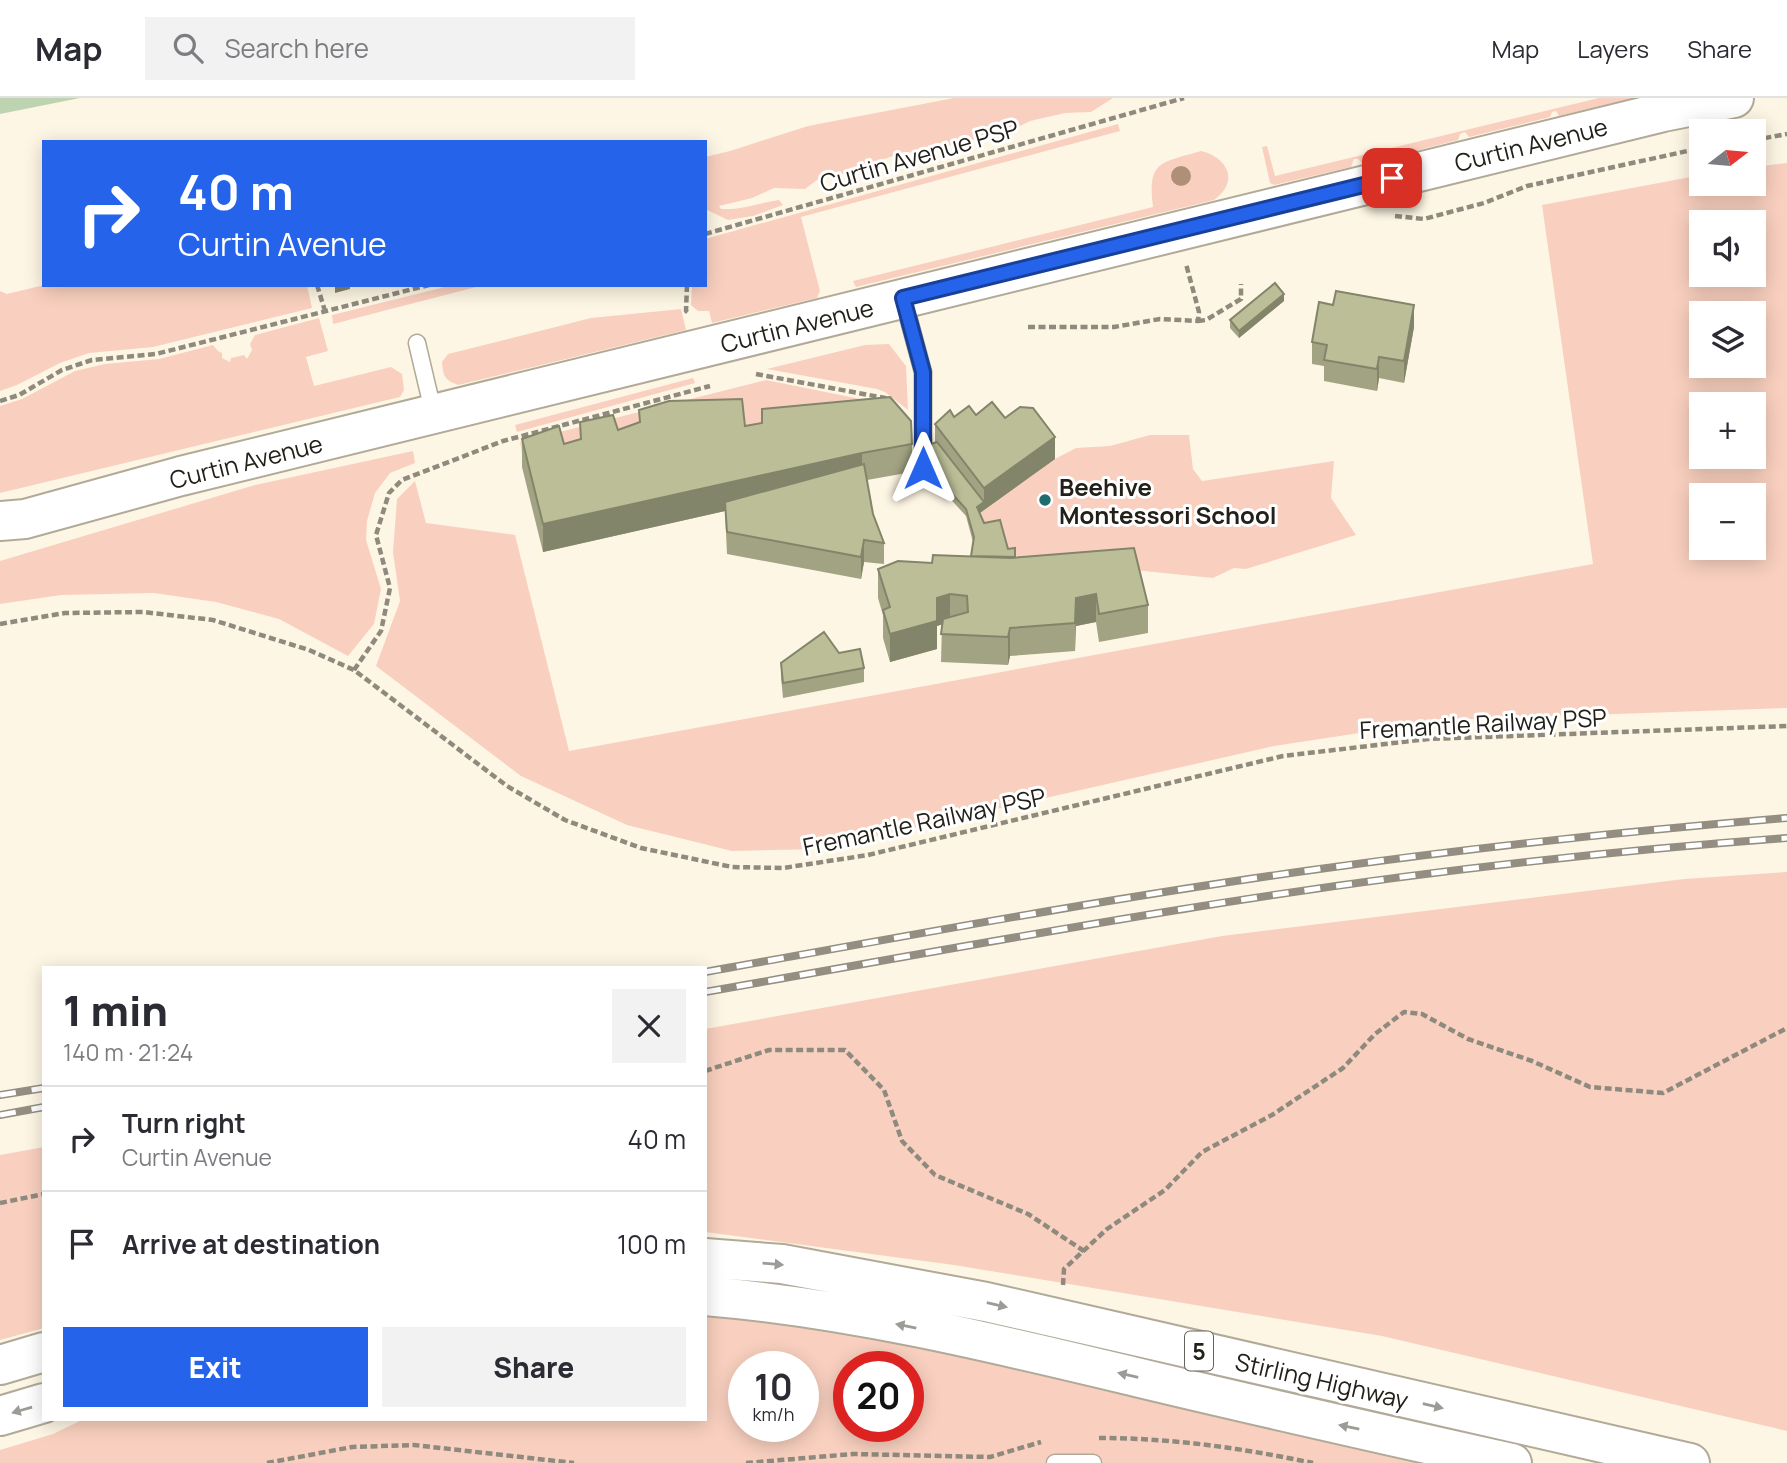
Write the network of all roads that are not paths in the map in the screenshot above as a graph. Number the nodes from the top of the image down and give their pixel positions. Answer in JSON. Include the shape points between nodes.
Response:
{"nodes":[{"id":1,"x":1734,"y":98,"type":"edge"},
{"id":2,"x":903,"y":298,"type":"junction"},
{"id":3,"x":417,"y":343,"type":"dead end"},
{"id":4,"x":434,"y":415,"type":"junction"},
{"id":5,"x":923,"y":468,"type":"edge"},
{"id":6,"x":8,"y":524,"type":"edge"},
{"id":7,"x":707,"y":1258,"type":"edge"},
{"id":8,"x":707,"y":1296,"type":"edge"},
{"id":9,"x":42,"y":1353,"type":"edge"},
{"id":10,"x":0,"y":1365,"type":"edge"},
{"id":11,"x":42,"y":1405,"type":"edge"},
{"id":12,"x":0,"y":1416,"type":"edge"},
{"id":13,"x":1055,"y":1463,"type":"edge"},
{"id":14,"x":1093,"y":1463,"type":"edge"},
{"id":15,"x":1512,"y":1463,"type":"edge"},
{"id":16,"x":1690,"y":1463,"type":"edge"}],
"edges":[{"from":1,"to":2,"type":"main road","name":"Curtin Avenue"},
{"from":2,"to":4,"type":"main road","name":"Curtin Avenue"},
{"from":2,"to":5,"type":"lane","via":[[923,372]]},
{"from":3,"to":4,"type":"lane"},
{"from":4,"to":6,"type":"main road","name":"Curtin Avenue","via":[[181,476]]},
{"from":7,"to":16,"type":"main road","name":"Stirling Highway","number":"5","one_way":true,"via":[[782,1264],[986,1302]]},
{"from":15,"to":8,"type":"main road","name":"Stirling Highway","number":"5","one_way":true,"via":[[981,1340],[776,1302]]},
{"from":9,"to":10,"type":"main road"},
{"from":11,"to":12,"type":"main road","one_way":true},
{"from":13,"to":14,"type":"lane"}]}
